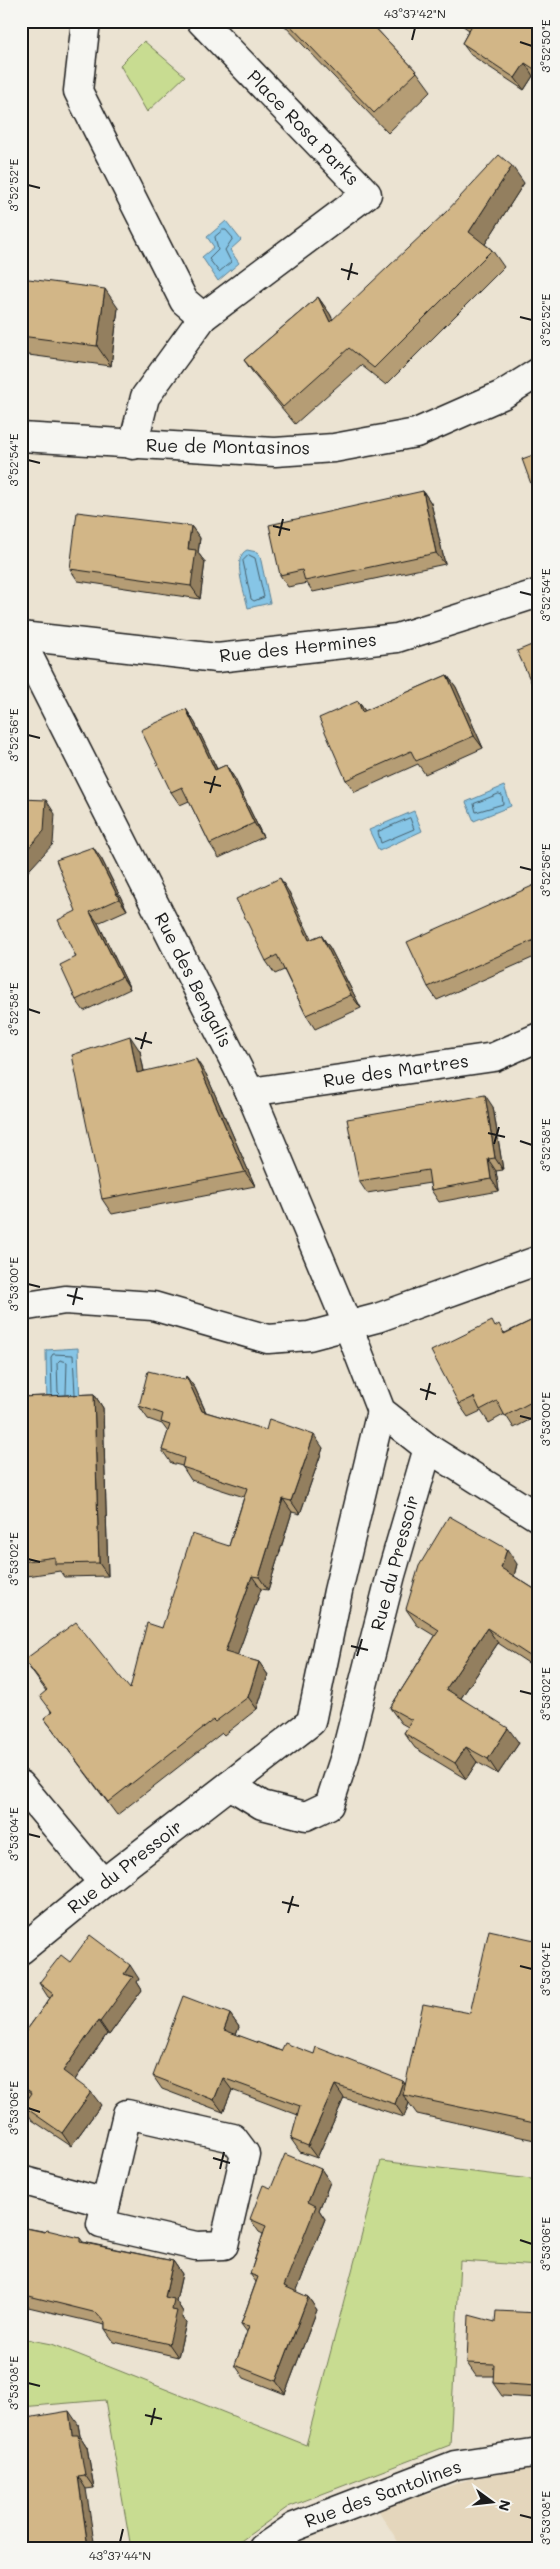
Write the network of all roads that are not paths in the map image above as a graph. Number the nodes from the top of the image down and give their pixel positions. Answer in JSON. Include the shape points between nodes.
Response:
{"nodes":[{"id":1,"x":86,"y":21,"type":"edge"},
{"id":2,"x":201,"y":21,"type":"edge"},
{"id":3,"x":203,"y":316,"type":"junction"},
{"id":4,"x":539,"y":372,"type":"edge"},
{"id":5,"x":21,"y":437,"type":"edge"},
{"id":6,"x":133,"y":445,"type":"junction"},
{"id":7,"x":539,"y":593,"type":"edge"},
{"id":8,"x":21,"y":636,"type":"edge"},
{"id":9,"x":21,"y":641,"type":"edge"},
{"id":10,"x":539,"y":1037,"type":"edge"},
{"id":11,"x":250,"y":1092,"type":"junction"},
{"id":12,"x":539,"y":1260,"type":"edge"},
{"id":13,"x":21,"y":1307,"type":"edge"},
{"id":14,"x":348,"y":1326,"type":"junction"},
{"id":15,"x":381,"y":1411,"type":"junction"},
{"id":16,"x":428,"y":1448,"type":"junction"},
{"id":17,"x":539,"y":1518,"type":"edge"},
{"id":18,"x":21,"y":1784,"type":"edge"},
{"id":19,"x":230,"y":1785,"type":"junction"},
{"id":20,"x":103,"y":1883,"type":"junction"},
{"id":21,"x":21,"y":1950,"type":"edge"},
{"id":22,"x":21,"y":2180,"type":"edge"},
{"id":23,"x":106,"y":2203,"type":"junction"},
{"id":24,"x":539,"y":2452,"type":"edge"},
{"id":25,"x":263,"y":2548,"type":"edge"}],
"edges":[{"from":1,"to":3,"type":"street","via":[[78,91],[184,301]]},
{"from":2,"to":3,"type":"street","name":"Place Rosa Parks","via":[[367,194]]},
{"from":3,"to":6,"type":"street","name":"Place Rosa Parks","via":[[145,398]]},
{"from":4,"to":6,"type":"street","name":"Rue de Montasinos","via":[[502,395],[416,434],[334,448],[275,452]]},
{"from":5,"to":6,"type":"street","name":"Rue de Montasinos"},
{"from":7,"to":8,"type":"street","name":"Rue des Hermines","via":[[397,638],[217,658]]},
{"from":9,"to":11,"type":"street","name":"Rue des Bengalis"},
{"from":10,"to":11,"type":"street","name":"Rue des Martres","via":[[494,1057]]},
{"from":11,"to":14,"type":"street","name":"Rue des Bengalis"},
{"from":12,"to":14,"type":"street"},
{"from":13,"to":14,"type":"street","via":[[65,1300],[153,1306],[268,1339],[309,1336]]},
{"from":14,"to":15,"type":"street","name":"Rue des Bengalis"},
{"from":15,"to":16,"type":"street"},
{"from":15,"to":19,"type":"street","name":"Rue du Pressoir","via":[[311,1722]]},
{"from":16,"to":17,"type":"street"},
{"from":16,"to":19,"type":"street","name":"Rue du Pressoir","via":[[390,1575],[330,1805],[306,1816],[262,1805]]},
{"from":18,"to":20,"type":"street"},
{"from":19,"to":20,"type":"street","name":"Rue du Pressoir"},
{"from":20,"to":21,"type":"street","name":"Rue du Pressoir"},
{"from":22,"to":23,"type":"street"},
{"from":23,"to":23,"type":"street","via":[[127,2114],[233,2138],[245,2154],[224,2245],[196,2246],[101,2224]]},
{"from":24,"to":25,"type":"street","name":"Rue des Santolines","via":[[455,2465],[294,2526]]}]}
